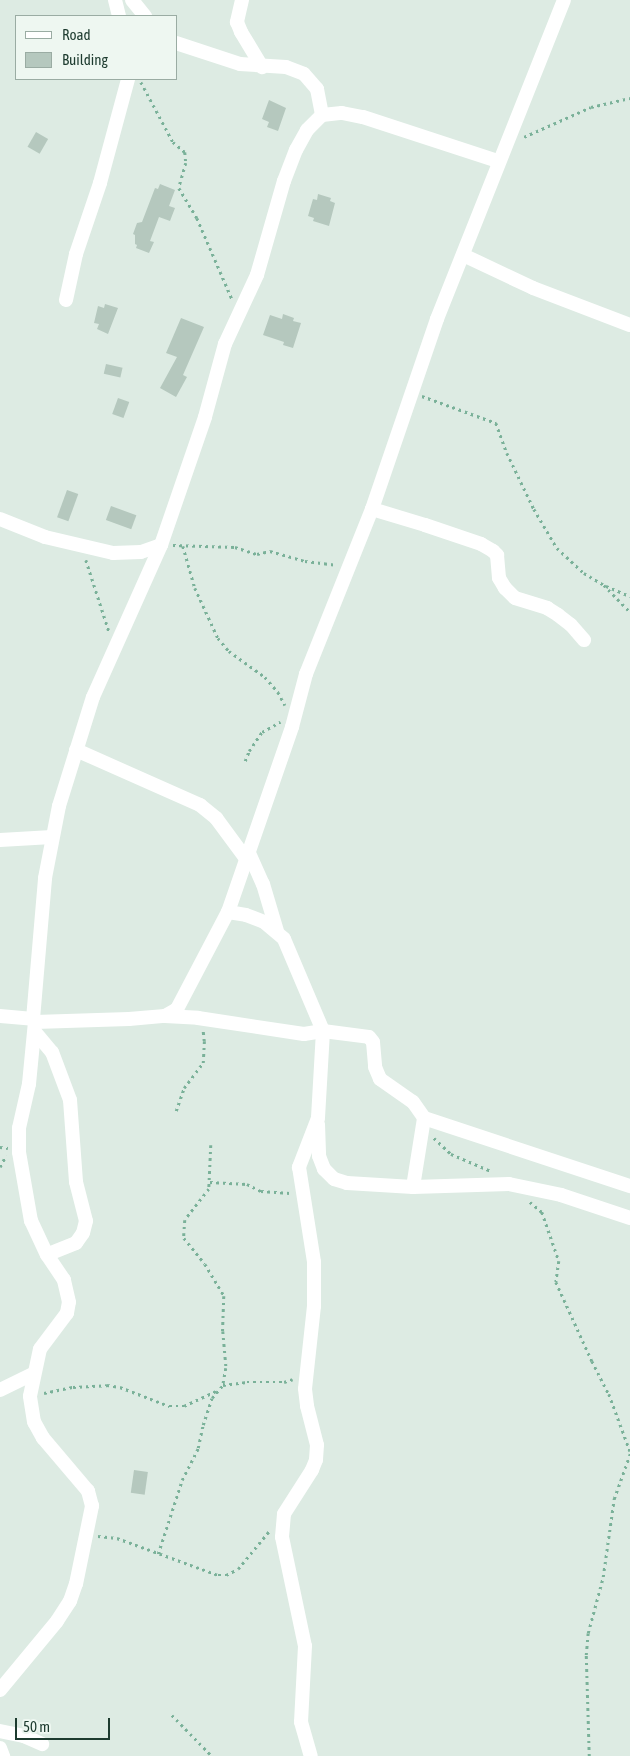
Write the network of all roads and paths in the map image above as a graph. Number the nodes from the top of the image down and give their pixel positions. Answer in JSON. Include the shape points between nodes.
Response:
{"nodes":[{"id":1,"x":115,"y":0,"type":"edge"},
{"id":2,"x":132,"y":0,"type":"edge"},
{"id":3,"x":242,"y":0,"type":"edge"},
{"id":4,"x":564,"y":0,"type":"edge"},
{"id":5,"x":119,"y":15,"type":"edge"},
{"id":6,"x":144,"y":15,"type":"edge"},
{"id":7,"x":178,"y":44,"type":"edge"},
{"id":8,"x":262,"y":67,"type":"junction"},
{"id":9,"x":128,"y":80,"type":"edge"},
{"id":10,"x":141,"y":80,"type":"edge"},
{"id":11,"x":630,"y":98,"type":"edge"},
{"id":12,"x":322,"y":115,"type":"junction"},
{"id":13,"x":504,"y":146,"type":"junction"},
{"id":14,"x":498,"y":161,"type":"junction"},
{"id":15,"x":463,"y":256,"type":"junction"},
{"id":16,"x":66,"y":300,"type":"dead end"},
{"id":17,"x":239,"y":314,"type":"junction"},
{"id":18,"x":630,"y":325,"type":"edge"},
{"id":19,"x":411,"y":392,"type":"junction"},
{"id":20,"x":372,"y":509,"type":"junction"},
{"id":21,"x":0,"y":519,"type":"edge"},
{"id":22,"x":161,"y":545,"type":"junction"},
{"id":23,"x":183,"y":546,"type":"junction"},
{"id":24,"x":82,"y":547,"type":"junction"},
{"id":25,"x":348,"y":566,"type":"junction"},
{"id":26,"x":604,"y":585,"type":"junction"},
{"id":27,"x":630,"y":596,"type":"edge"},
{"id":28,"x":630,"y":612,"type":"edge"},
{"id":29,"x":584,"y":640,"type":"dead end"},
{"id":30,"x":112,"y":652,"type":"junction"},
{"id":31,"x":291,"y":721,"type":"junction"},
{"id":32,"x":76,"y":750,"type":"junction"},
{"id":33,"x":245,"y":761,"type":"dead end"},
{"id":34,"x":52,"y":837,"type":"junction"},
{"id":35,"x":0,"y":840,"type":"edge"},
{"id":36,"x":248,"y":857,"type":"junction"},
{"id":37,"x":228,"y":912,"type":"junction"},
{"id":38,"x":276,"y":931,"type":"junction"},
{"id":39,"x":0,"y":1016,"type":"edge"},
{"id":40,"x":165,"y":1016,"type":"junction"},
{"id":41,"x":198,"y":1018,"type":"junction"},
{"id":42,"x":34,"y":1024,"type":"junction"},
{"id":43,"x":323,"y":1031,"type":"junction"},
{"id":44,"x":176,"y":1111,"type":"dead end"},
{"id":45,"x":318,"y":1118,"type":"junction"},
{"id":46,"x":424,"y":1121,"type":"junction"},
{"id":47,"x":211,"y":1145,"type":"dead end"},
{"id":48,"x":10,"y":1148,"type":"dead end"},
{"id":49,"x":0,"y":1167,"type":"edge"},
{"id":50,"x":492,"y":1172,"type":"dead end"},
{"id":51,"x":210,"y":1182,"type":"junction"},
{"id":52,"x":630,"y":1186,"type":"edge"},
{"id":53,"x":413,"y":1187,"type":"junction"},
{"id":54,"x":304,"y":1193,"type":"junction"},
{"id":55,"x":529,"y":1201,"type":"dead end"},
{"id":56,"x":630,"y":1218,"type":"edge"},
{"id":57,"x":47,"y":1255,"type":"junction"},
{"id":58,"x":33,"y":1374,"type":"junction"},
{"id":59,"x":306,"y":1375,"type":"junction"},
{"id":60,"x":223,"y":1385,"type":"junction"},
{"id":61,"x":219,"y":1389,"type":"junction"},
{"id":62,"x":0,"y":1390,"type":"edge"},
{"id":63,"x":30,"y":1396,"type":"junction"},
{"id":64,"x":630,"y":1453,"type":"edge"},
{"id":65,"x":284,"y":1514,"type":"junction"},
{"id":66,"x":86,"y":1535,"type":"junction"},
{"id":67,"x":158,"y":1554,"type":"junction"},
{"id":68,"x":0,"y":1690,"type":"edge"},
{"id":69,"x":172,"y":1714,"type":"dead end"},
{"id":70,"x":0,"y":1730,"type":"edge"},
{"id":71,"x":42,"y":1744,"type":"dead end"},
{"id":72,"x":0,"y":1748,"type":"edge"},
{"id":73,"x":3,"y":1756,"type":"edge"},
{"id":74,"x":212,"y":1756,"type":"edge"},
{"id":75,"x":311,"y":1756,"type":"edge"},
{"id":76,"x":589,"y":1756,"type":"edge"}],
"edges":[{"from":1,"to":5,"type":"street"},
{"from":2,"to":6,"type":"street"},
{"from":3,"to":8,"type":"street","via":[[238,22]]},
{"from":4,"to":13,"type":"street"},
{"from":7,"to":8,"type":"street","via":[[217,58]]},
{"from":8,"to":12,"type":"street","via":[[286,67],[304,74],[317,89]]},
{"from":9,"to":16,"type":"street","via":[[100,183],[76,254]]},
{"from":10,"to":17,"type":"path","via":[[174,142],[185,152],[186,163],[179,188],[197,218]]},
{"from":11,"to":13,"type":"path","via":[[592,106]]},
{"from":12,"to":14,"type":"street","via":[[342,113],[363,117]]},
{"from":12,"to":17,"type":"street","via":[[307,130],[296,150],[284,181],[265,253]]},
{"from":13,"to":14,"type":"street"},
{"from":14,"to":15,"type":"street"},
{"from":15,"to":18,"type":"street","via":[[533,288]]},
{"from":15,"to":19,"type":"street"},
{"from":17,"to":22,"type":"street","via":[[225,344],[205,417]]},
{"from":19,"to":20,"type":"street"},
{"from":19,"to":26,"type":"path","via":[[496,423],[507,453],[557,548],[584,573]]},
{"from":20,"to":25,"type":"street"},
{"from":20,"to":29,"type":"street","via":[[425,524],[493,551],[497,555],[499,578],[515,598],[547,608],[571,624]]},
{"from":21,"to":24,"type":"street","via":[[29,532]]},
{"from":22,"to":23,"type":"path"},
{"from":22,"to":24,"type":"street","via":[[128,554]]},
{"from":22,"to":30,"type":"street"},
{"from":23,"to":25,"type":"path","via":[[235,547],[257,554],[270,551],[314,563]]},
{"from":23,"to":31,"type":"path","via":[[195,588],[218,638],[229,651],[265,677],[278,692]]},
{"from":24,"to":30,"type":"path","via":[[106,620]]},
{"from":25,"to":31,"type":"street"},
{"from":26,"to":27,"type":"path"},
{"from":26,"to":28,"type":"path"},
{"from":30,"to":32,"type":"street"},
{"from":31,"to":33,"type":"path","via":[[262,732]]},
{"from":31,"to":36,"type":"street"},
{"from":32,"to":34,"type":"street"},
{"from":32,"to":36,"type":"street","via":[[200,805],[216,818]]},
{"from":34,"to":35,"type":"street"},
{"from":34,"to":42,"type":"street","via":[[45,878]]},
{"from":36,"to":37,"type":"street"},
{"from":36,"to":38,"type":"street","via":[[263,884]]},
{"from":37,"to":38,"type":"street","via":[[264,922]]},
{"from":37,"to":40,"type":"street","via":[[177,1009]]},
{"from":38,"to":43,"type":"street","via":[[284,939]]},
{"from":39,"to":42,"type":"street"},
{"from":40,"to":41,"type":"street"},
{"from":40,"to":42,"type":"street"},
{"from":41,"to":43,"type":"street","via":[[304,1034]]},
{"from":41,"to":44,"type":"path","via":[[204,1041],[203,1063],[184,1088]]},
{"from":42,"to":57,"type":"street","via":[[29,1084],[20,1112],[19,1152],[31,1221]]},
{"from":42,"to":57,"type":"street","via":[[52,1052],[70,1100],[76,1182],[86,1221],[84,1233],[76,1243]]},
{"from":43,"to":45,"type":"street"},
{"from":43,"to":46,"type":"street","via":[[370,1038],[380,1078],[413,1102]]},
{"from":45,"to":53,"type":"street","via":[[319,1156],[324,1169],[334,1179],[347,1183]]},
{"from":45,"to":54,"type":"street","via":[[299,1162]]},
{"from":46,"to":50,"type":"path","via":[[445,1150]]},
{"from":46,"to":52,"type":"street"},
{"from":46,"to":53,"type":"street"},
{"from":47,"to":51,"type":"path"},
{"from":48,"to":49,"type":"path"},
{"from":51,"to":54,"type":"path","via":[[247,1184],[261,1191]]},
{"from":51,"to":60,"type":"path","via":[[206,1195],[185,1220],[184,1238],[205,1264],[224,1296],[226,1368]]},
{"from":53,"to":56,"type":"street","via":[[509,1184],[561,1195]]},
{"from":54,"to":59,"type":"street","via":[[314,1262],[314,1306]]},
{"from":55,"to":64,"type":"path","via":[[542,1212],[559,1261],[556,1282],[609,1394]]},
{"from":57,"to":58,"type":"street","via":[[64,1280],[69,1307],[40,1349]]},
{"from":58,"to":62,"type":"street"},
{"from":58,"to":63,"type":"street"},
{"from":59,"to":60,"type":"path","via":[[284,1382]]},
{"from":59,"to":65,"type":"street","via":[[307,1406],[317,1446],[316,1460]]},
{"from":60,"to":61,"type":"path"},
{"from":61,"to":63,"type":"path","via":[[184,1406],[169,1406],[107,1385],[73,1387]]},
{"from":61,"to":67,"type":"path","via":[[212,1398],[198,1448],[182,1480]]},
{"from":63,"to":66,"type":"street","via":[[34,1422],[43,1438],[88,1491],[92,1506]]},
{"from":64,"to":76,"type":"path","via":[[614,1500],[603,1577],[588,1632]]},
{"from":65,"to":67,"type":"path","via":[[232,1574],[218,1575]]},
{"from":65,"to":75,"type":"street","via":[[282,1537],[305,1646],[301,1722]]},
{"from":66,"to":67,"type":"path","via":[[117,1538]]},
{"from":66,"to":68,"type":"street","via":[[70,1601]]},
{"from":69,"to":74,"type":"path"},
{"from":70,"to":71,"type":"street"},
{"from":72,"to":73,"type":"street"}]}
